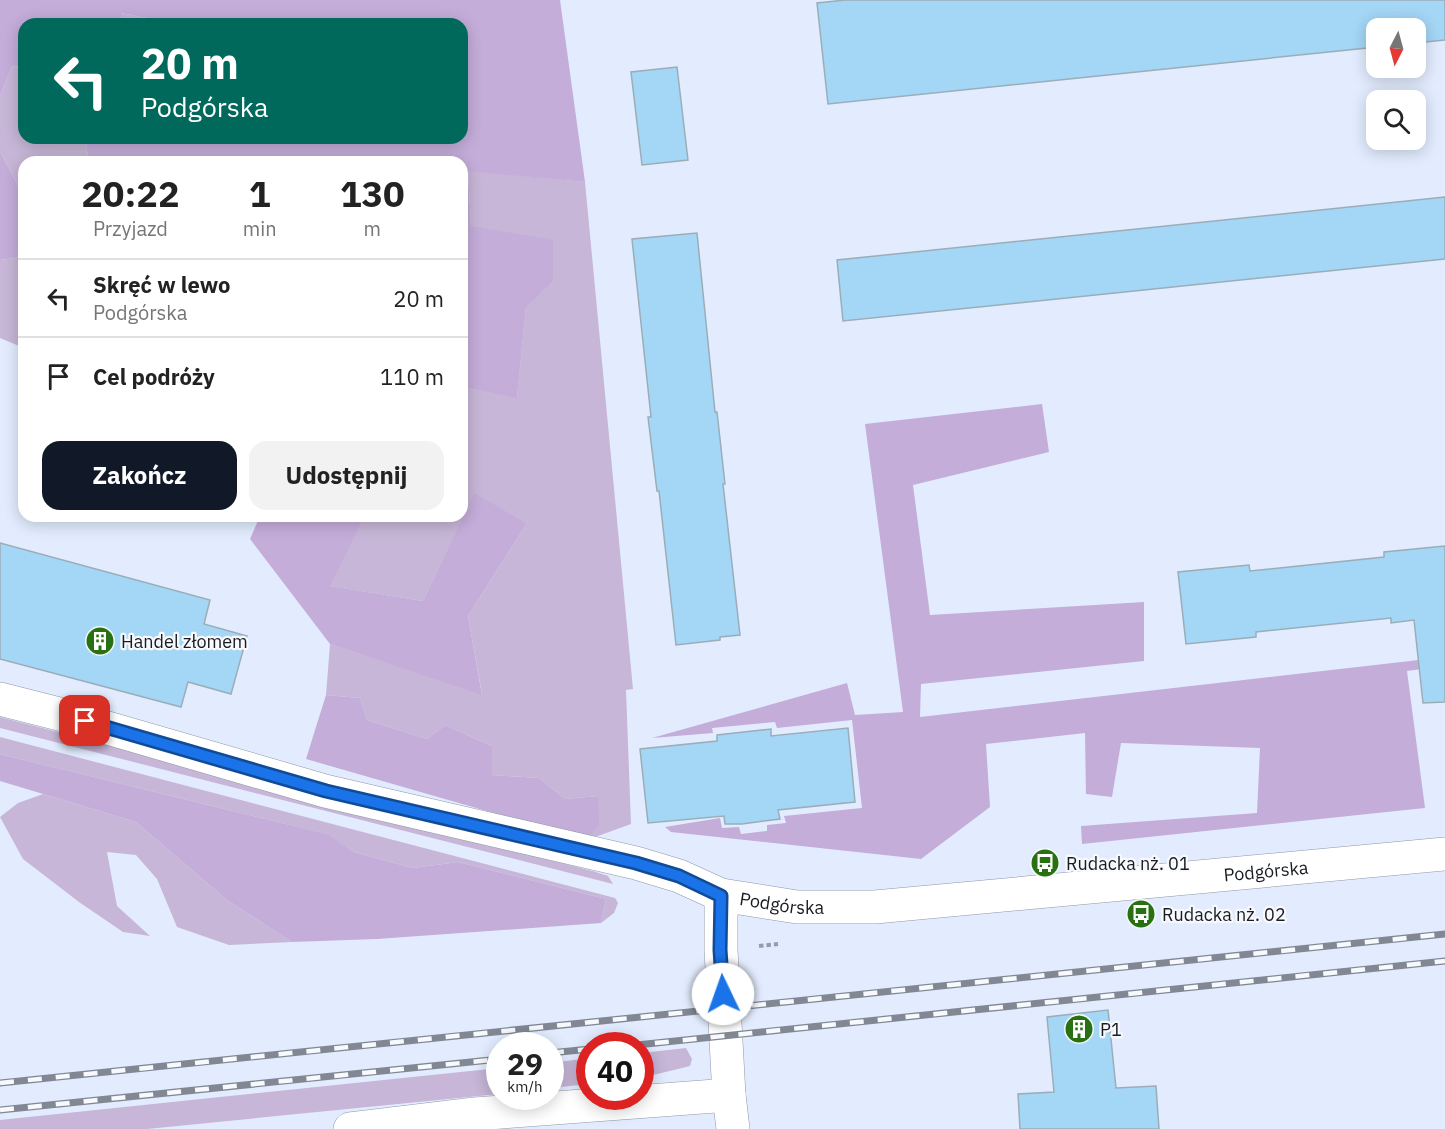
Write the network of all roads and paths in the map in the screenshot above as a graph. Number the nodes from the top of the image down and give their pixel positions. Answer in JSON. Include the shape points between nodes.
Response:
{"nodes":[{"id":1,"x":0,"y":699,"type":"edge"},
{"id":2,"x":1445,"y":854,"type":"edge"},
{"id":3,"x":721,"y":896,"type":"junction"},
{"id":4,"x":729,"y":1095,"type":"junction"},
{"id":5,"x":351,"y":1129,"type":"edge"},
{"id":6,"x":734,"y":1129,"type":"edge"}],
"edges":[{"from":1,"to":3,"type":"street","name":"Podgórska","via":[[326,791],[645,866],[679,876]]},
{"from":2,"to":3,"type":"street","name":"Podgórska","via":[[875,907],[797,908]]},
{"from":3,"to":4,"type":"street","via":[[720,950]]},
{"from":4,"to":5,"type":"street","via":[[475,1114]]},
{"from":4,"to":6,"type":"street"}]}
